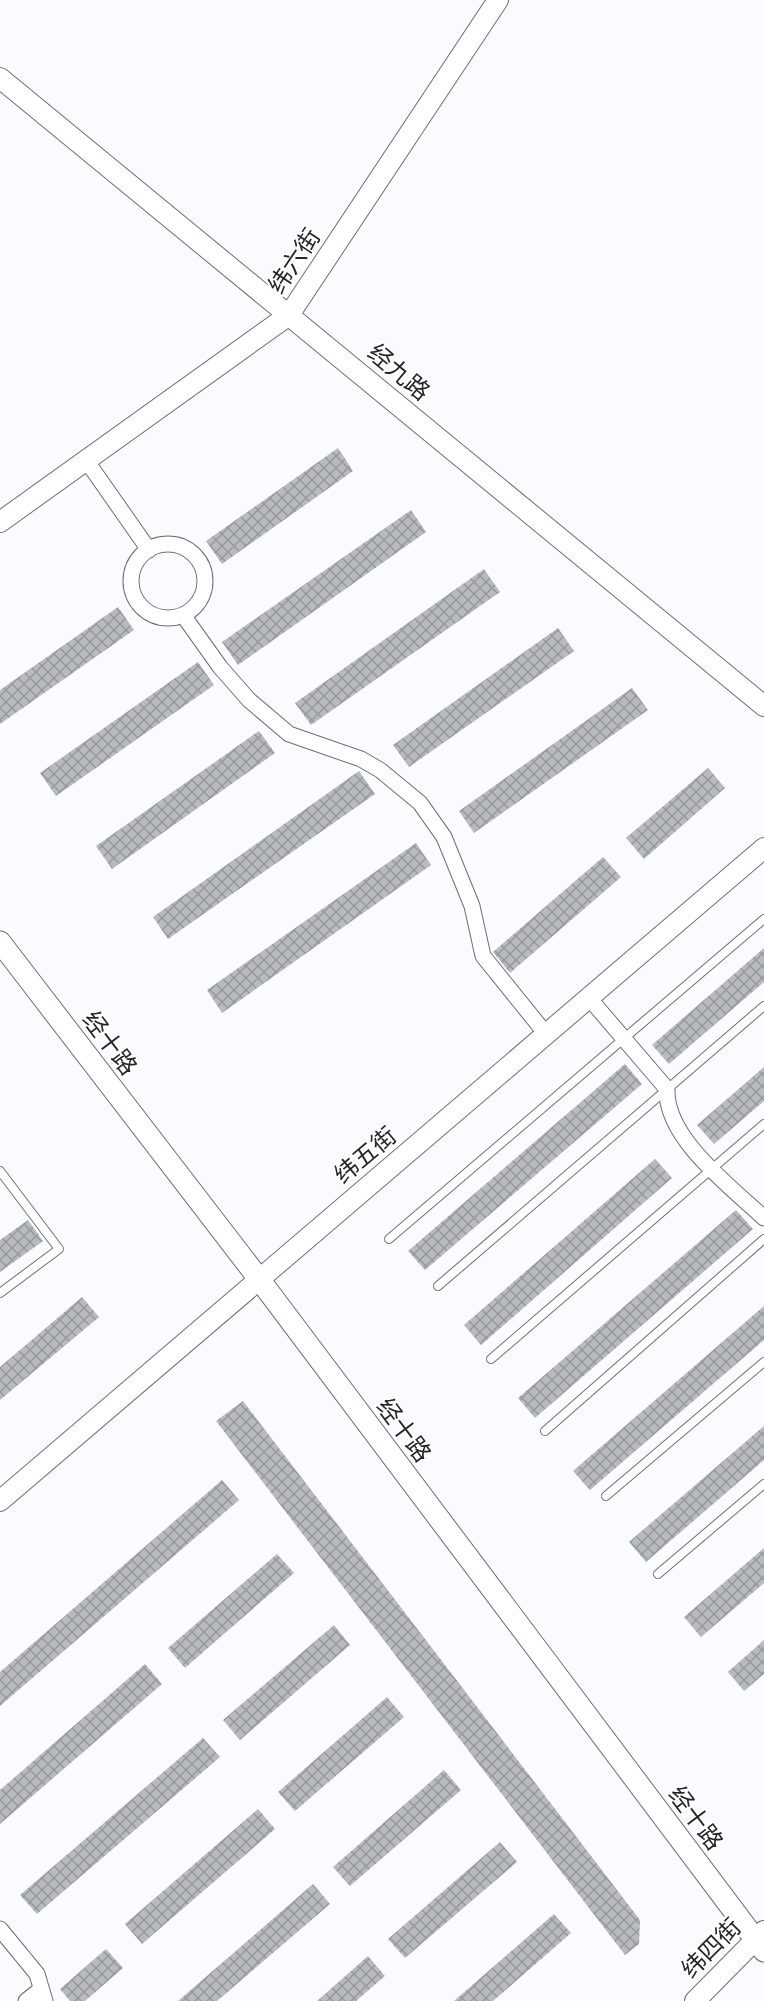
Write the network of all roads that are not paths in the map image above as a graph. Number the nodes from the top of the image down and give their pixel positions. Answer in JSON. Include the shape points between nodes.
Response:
{"nodes":[{"id":1,"x":498,"y":0,"type":"edge"},
{"id":2,"x":0,"y":78,"type":"edge"},
{"id":3,"x":290,"y":315,"type":"junction"},
{"id":4,"x":86,"y":460,"type":"junction"},
{"id":5,"x":0,"y":522,"type":"edge"},
{"id":6,"x":149,"y":550,"type":"junction"},
{"id":7,"x":183,"y":615,"type":"junction"},
{"id":8,"x":764,"y":706,"type":"edge"},
{"id":9,"x":764,"y":848,"type":"edge"},
{"id":10,"x":764,"y":919,"type":"edge"},
{"id":11,"x":0,"y":942,"type":"edge"},
{"id":12,"x":589,"y":998,"type":"junction"},
{"id":13,"x":764,"y":1006,"type":"edge"},
{"id":14,"x":546,"y":1034,"type":"junction"},
{"id":15,"x":624,"y":1038,"type":"junction"},
{"id":16,"x":667,"y":1089,"type":"junction"},
{"id":17,"x":764,"y":1124,"type":"edge"},
{"id":18,"x":711,"y":1170,"type":"junction"},
{"id":19,"x":2,"y":1177,"type":"edge"},
{"id":20,"x":764,"y":1218,"type":"edge"},
{"id":21,"x":389,"y":1239,"type":"dead end"},
{"id":22,"x":764,"y":1239,"type":"edge"},
{"id":23,"x":259,"y":1279,"type":"junction"},
{"id":24,"x":438,"y":1286,"type":"dead end"},
{"id":25,"x":0,"y":1293,"type":"edge"},
{"id":26,"x":490,"y":1359,"type":"dead end"},
{"id":27,"x":764,"y":1362,"type":"edge"},
{"id":28,"x":545,"y":1431,"type":"dead end"},
{"id":29,"x":764,"y":1484,"type":"edge"},
{"id":30,"x":606,"y":1496,"type":"dead end"},
{"id":31,"x":0,"y":1500,"type":"edge"},
{"id":32,"x":658,"y":1574,"type":"dead end"},
{"id":33,"x":0,"y":1929,"type":"edge"},
{"id":34,"x":761,"y":1941,"type":"edge"},
{"id":35,"x":43,"y":1995,"type":"edge"},
{"id":36,"x":26,"y":2001,"type":"edge"},
{"id":37,"x":695,"y":2001,"type":"edge"}],
"edges":[{"from":1,"to":3,"type":"street","name":"纬六街"},
{"from":2,"to":3,"type":"street","name":"经九路"},
{"from":3,"to":4,"type":"street","name":"纬六街"},
{"from":3,"to":8,"type":"street","name":"经九路"},
{"from":4,"to":5,"type":"street","name":"纬六街"},
{"from":4,"to":6,"type":"street"},
{"from":6,"to":7,"type":"street","via":[[137,561],[131,575],[135,598],[145,610],[159,617]]},
{"from":6,"to":7,"type":"street","via":[[164,545],[180,547],[198,561],[204,575],[203,591]]},
{"from":7,"to":14,"type":"street","via":[[220,667],[289,734],[362,759],[420,803],[444,837],[472,906],[483,956]]},
{"from":9,"to":12,"type":"street","name":"纬五街"},
{"from":10,"to":15,"type":"lane"},
{"from":11,"to":23,"type":"main road","name":"经十路"},
{"from":12,"to":14,"type":"street","name":"纬五街"},
{"from":12,"to":15,"type":"street"},
{"from":13,"to":16,"type":"lane"},
{"from":14,"to":23,"type":"street","name":"纬五街"},
{"from":15,"to":16,"type":"street"},
{"from":15,"to":21,"type":"lane"},
{"from":16,"to":18,"type":"street","via":[[666,1104],[695,1154]]},
{"from":16,"to":24,"type":"lane"},
{"from":17,"to":18,"type":"lane"},
{"from":18,"to":20,"type":"street"},
{"from":18,"to":26,"type":"lane"},
{"from":19,"to":25,"type":"lane","via":[[60,1249]]},
{"from":22,"to":28,"type":"lane"},
{"from":23,"to":31,"type":"street","name":"纬五街"},
{"from":23,"to":34,"type":"main road","name":"经十路"},
{"from":27,"to":30,"type":"lane"},
{"from":29,"to":32,"type":"lane"},
{"from":33,"to":35,"type":"street","via":[[38,1974]]},
{"from":34,"to":37,"type":"street","name":"纬四街"},
{"from":35,"to":36,"type":"street"}]}
